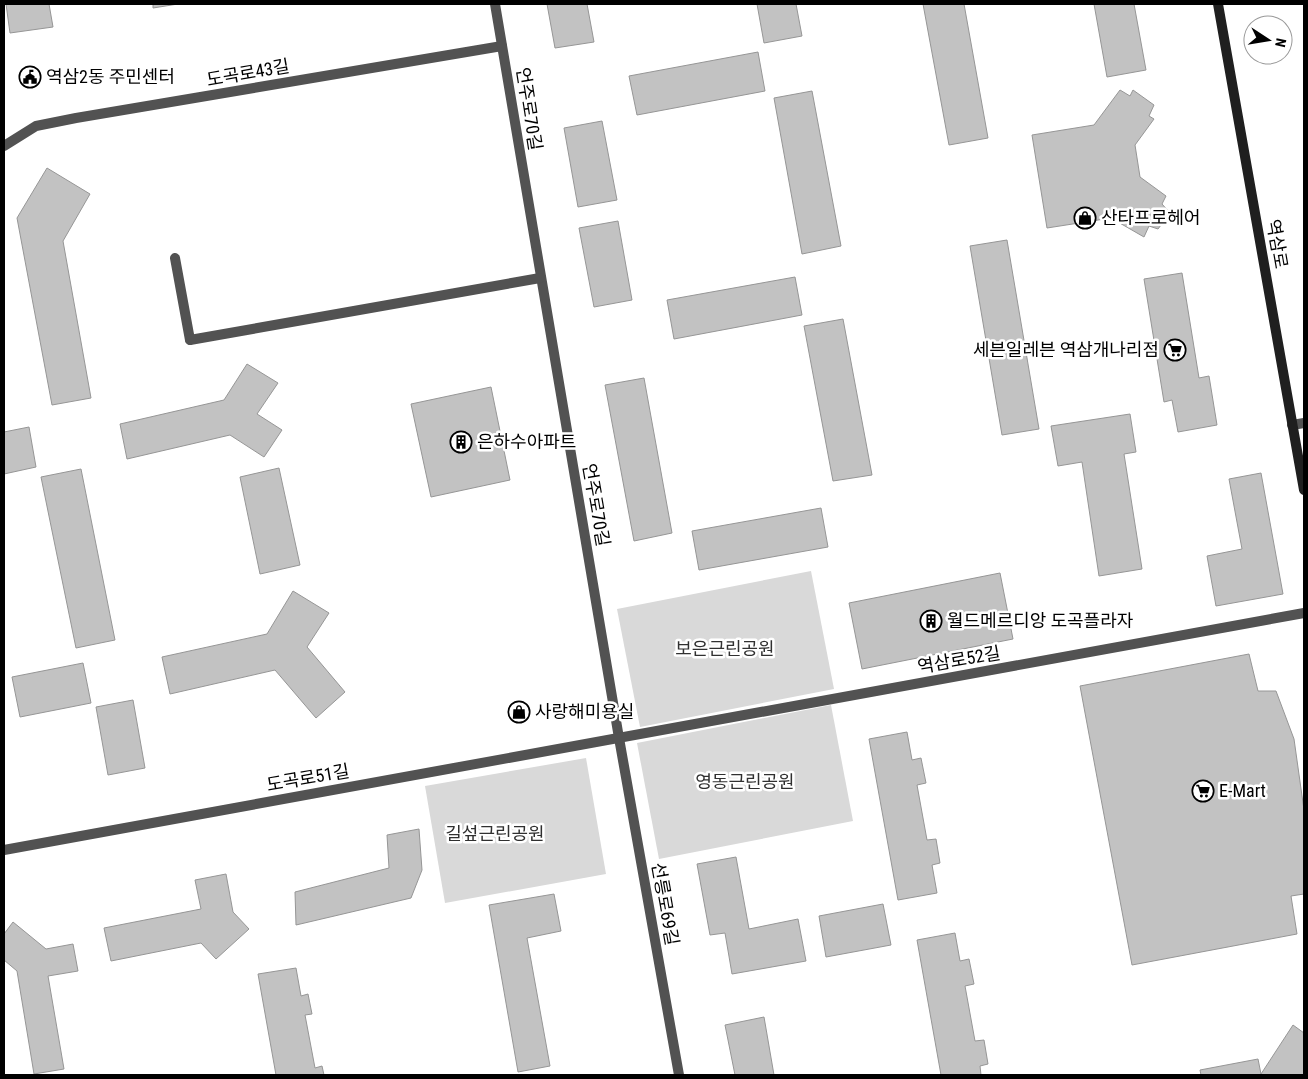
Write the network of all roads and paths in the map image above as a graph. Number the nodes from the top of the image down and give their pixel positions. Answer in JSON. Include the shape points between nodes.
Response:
{"nodes":[{"id":1,"x":495,"y":4,"type":"edge"},
{"id":2,"x":1218,"y":4,"type":"edge"},
{"id":3,"x":502,"y":46,"type":"junction"},
{"id":4,"x":4,"y":146,"type":"edge"},
{"id":5,"x":175,"y":258,"type":"dead end"},
{"id":6,"x":540,"y":278,"type":"junction"},
{"id":7,"x":1304,"y":422,"type":"edge"},
{"id":8,"x":1292,"y":425,"type":"junction"},
{"id":9,"x":1304,"y":490,"type":"edge"},
{"id":10,"x":1304,"y":613,"type":"edge"},
{"id":11,"x":619,"y":738,"type":"junction"},
{"id":12,"x":4,"y":850,"type":"edge"},
{"id":13,"x":679,"y":1075,"type":"edge"}],
"edges":[{"from":1,"to":3,"type":"street","name":"언주로70길"},
{"from":2,"to":8,"type":"main road","name":"역삼로"},
{"from":3,"to":4,"type":"street","name":"도곡로43길","via":[[36,126]]},
{"from":3,"to":6,"type":"street","name":"언주로70길"},
{"from":5,"to":6,"type":"street","via":[[190,340]]},
{"from":6,"to":11,"type":"street","name":"언주로70길"},
{"from":7,"to":8,"type":"street"},
{"from":8,"to":9,"type":"main road","name":"역삼로"},
{"from":10,"to":11,"type":"street","name":"역삼로52길"},
{"from":11,"to":12,"type":"street","name":"도곡로51길"},
{"from":11,"to":13,"type":"street","name":"선릉로69길"}]}
